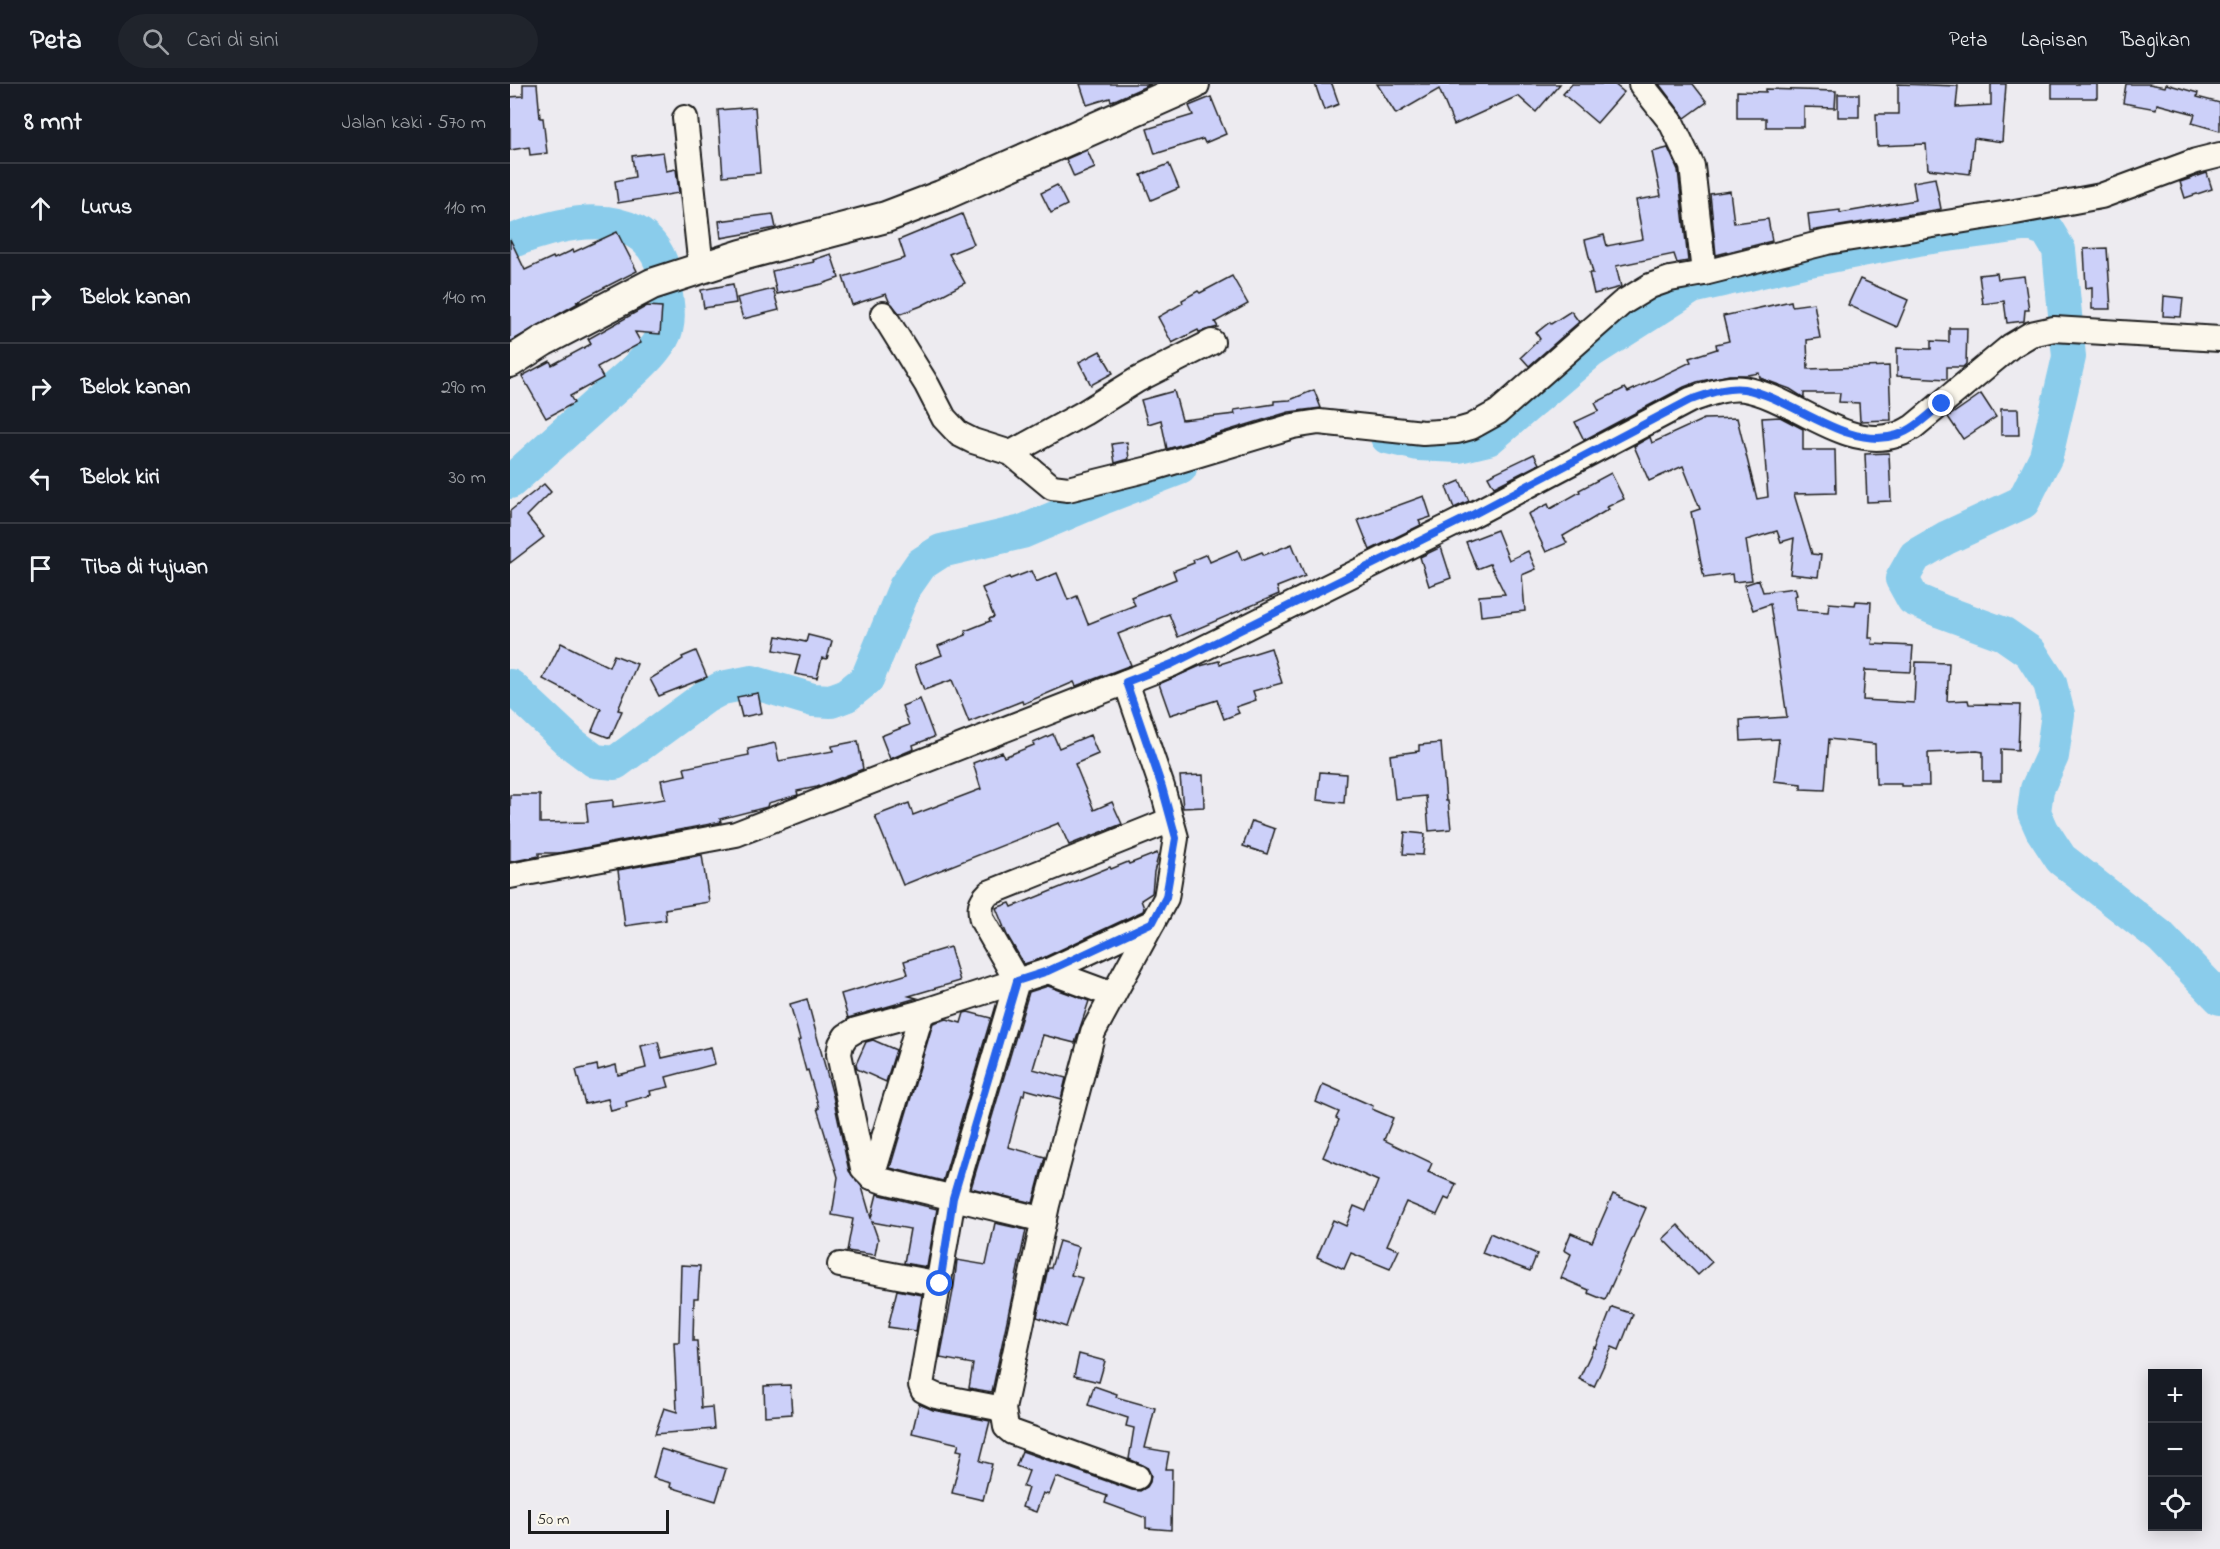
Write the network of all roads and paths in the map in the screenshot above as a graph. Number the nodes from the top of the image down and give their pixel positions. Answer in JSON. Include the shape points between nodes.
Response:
{"nodes":[{"id":1,"x":1194,"y":84,"type":"edge"},
{"id":2,"x":1641,"y":84,"type":"edge"},
{"id":3,"x":685,"y":118,"type":"dead end"},
{"id":4,"x":2220,"y":155,"type":"edge"},
{"id":5,"x":1704,"y":273,"type":"junction"},
{"id":6,"x":676,"y":276,"type":"junction"},
{"id":7,"x":883,"y":314,"type":"dead end"},
{"id":8,"x":2220,"y":339,"type":"edge"},
{"id":9,"x":1212,"y":342,"type":"dead end"},
{"id":10,"x":510,"y":362,"type":"edge"},
{"id":11,"x":1011,"y":453,"type":"junction"},
{"id":12,"x":1126,"y":682,"type":"junction"},
{"id":13,"x":1171,"y":820,"type":"junction"},
{"id":14,"x":510,"y":876,"type":"edge"},
{"id":15,"x":1153,"y":922,"type":"junction"},
{"id":16,"x":1048,"y":971,"type":"junction"},
{"id":17,"x":1017,"y":981,"type":"junction"},
{"id":18,"x":1113,"y":995,"type":"junction"},
{"id":19,"x":922,"y":1012,"type":"junction"},
{"id":20,"x":872,"y":1177,"type":"junction"},
{"id":21,"x":953,"y":1198,"type":"junction"},
{"id":22,"x":1044,"y":1220,"type":"junction"},
{"id":23,"x":840,"y":1265,"type":"dead end"},
{"id":24,"x":940,"y":1284,"type":"junction"},
{"id":25,"x":1003,"y":1409,"type":"junction"},
{"id":26,"x":1137,"y":1477,"type":"dead end"}],
"edges":[{"from":1,"to":6,"type":"main road","via":[[886,217]]},
{"from":2,"to":5,"type":"street","via":[[1671,122],[1692,166]]},
{"from":3,"to":6,"type":"street"},
{"from":4,"to":5,"type":"street","via":[[2101,196],[1827,242]]},
{"from":5,"to":11,"type":"street","via":[[1650,286],[1622,303],[1498,412],[1457,431],[1423,433],[1319,422],[1068,489],[1052,487]]},
{"from":6,"to":10,"type":"main road","via":[[543,341]]},
{"from":7,"to":11,"type":"street","via":[[951,426],[973,441]]},
{"from":8,"to":12,"type":"street","via":[[2054,329],[2031,334],[1913,427],[1896,436],[1866,437],[1840,430],[1764,394],[1742,389],[1722,390],[1690,400],[1474,514],[1172,664]]},
{"from":9,"to":11,"type":"street"},
{"from":12,"to":13,"type":"street"},
{"from":12,"to":14,"type":"street","via":[[736,834]]},
{"from":13,"to":15,"type":"street","via":[[1176,838],[1166,897]]},
{"from":13,"to":17,"type":"street","via":[[989,893],[981,901],[982,920]]},
{"from":15,"to":16,"type":"street"},
{"from":15,"to":18,"type":"street"},
{"from":16,"to":17,"type":"street"},
{"from":16,"to":18,"type":"street"},
{"from":17,"to":19,"type":"street"},
{"from":17,"to":21,"type":"street"},
{"from":18,"to":22,"type":"street","via":[[1093,1032]]},
{"from":19,"to":20,"type":"street"},
{"from":19,"to":20,"type":"street","via":[[856,1029],[841,1044],[839,1054],[863,1168]]},
{"from":20,"to":21,"type":"street"},
{"from":21,"to":22,"type":"street"},
{"from":21,"to":24,"type":"street"},
{"from":22,"to":25,"type":"street"},
{"from":23,"to":24,"type":"street"},
{"from":24,"to":25,"type":"street","via":[[923,1390]]},
{"from":25,"to":26,"type":"street","via":[[1006,1427],[1012,1432]]}]}
